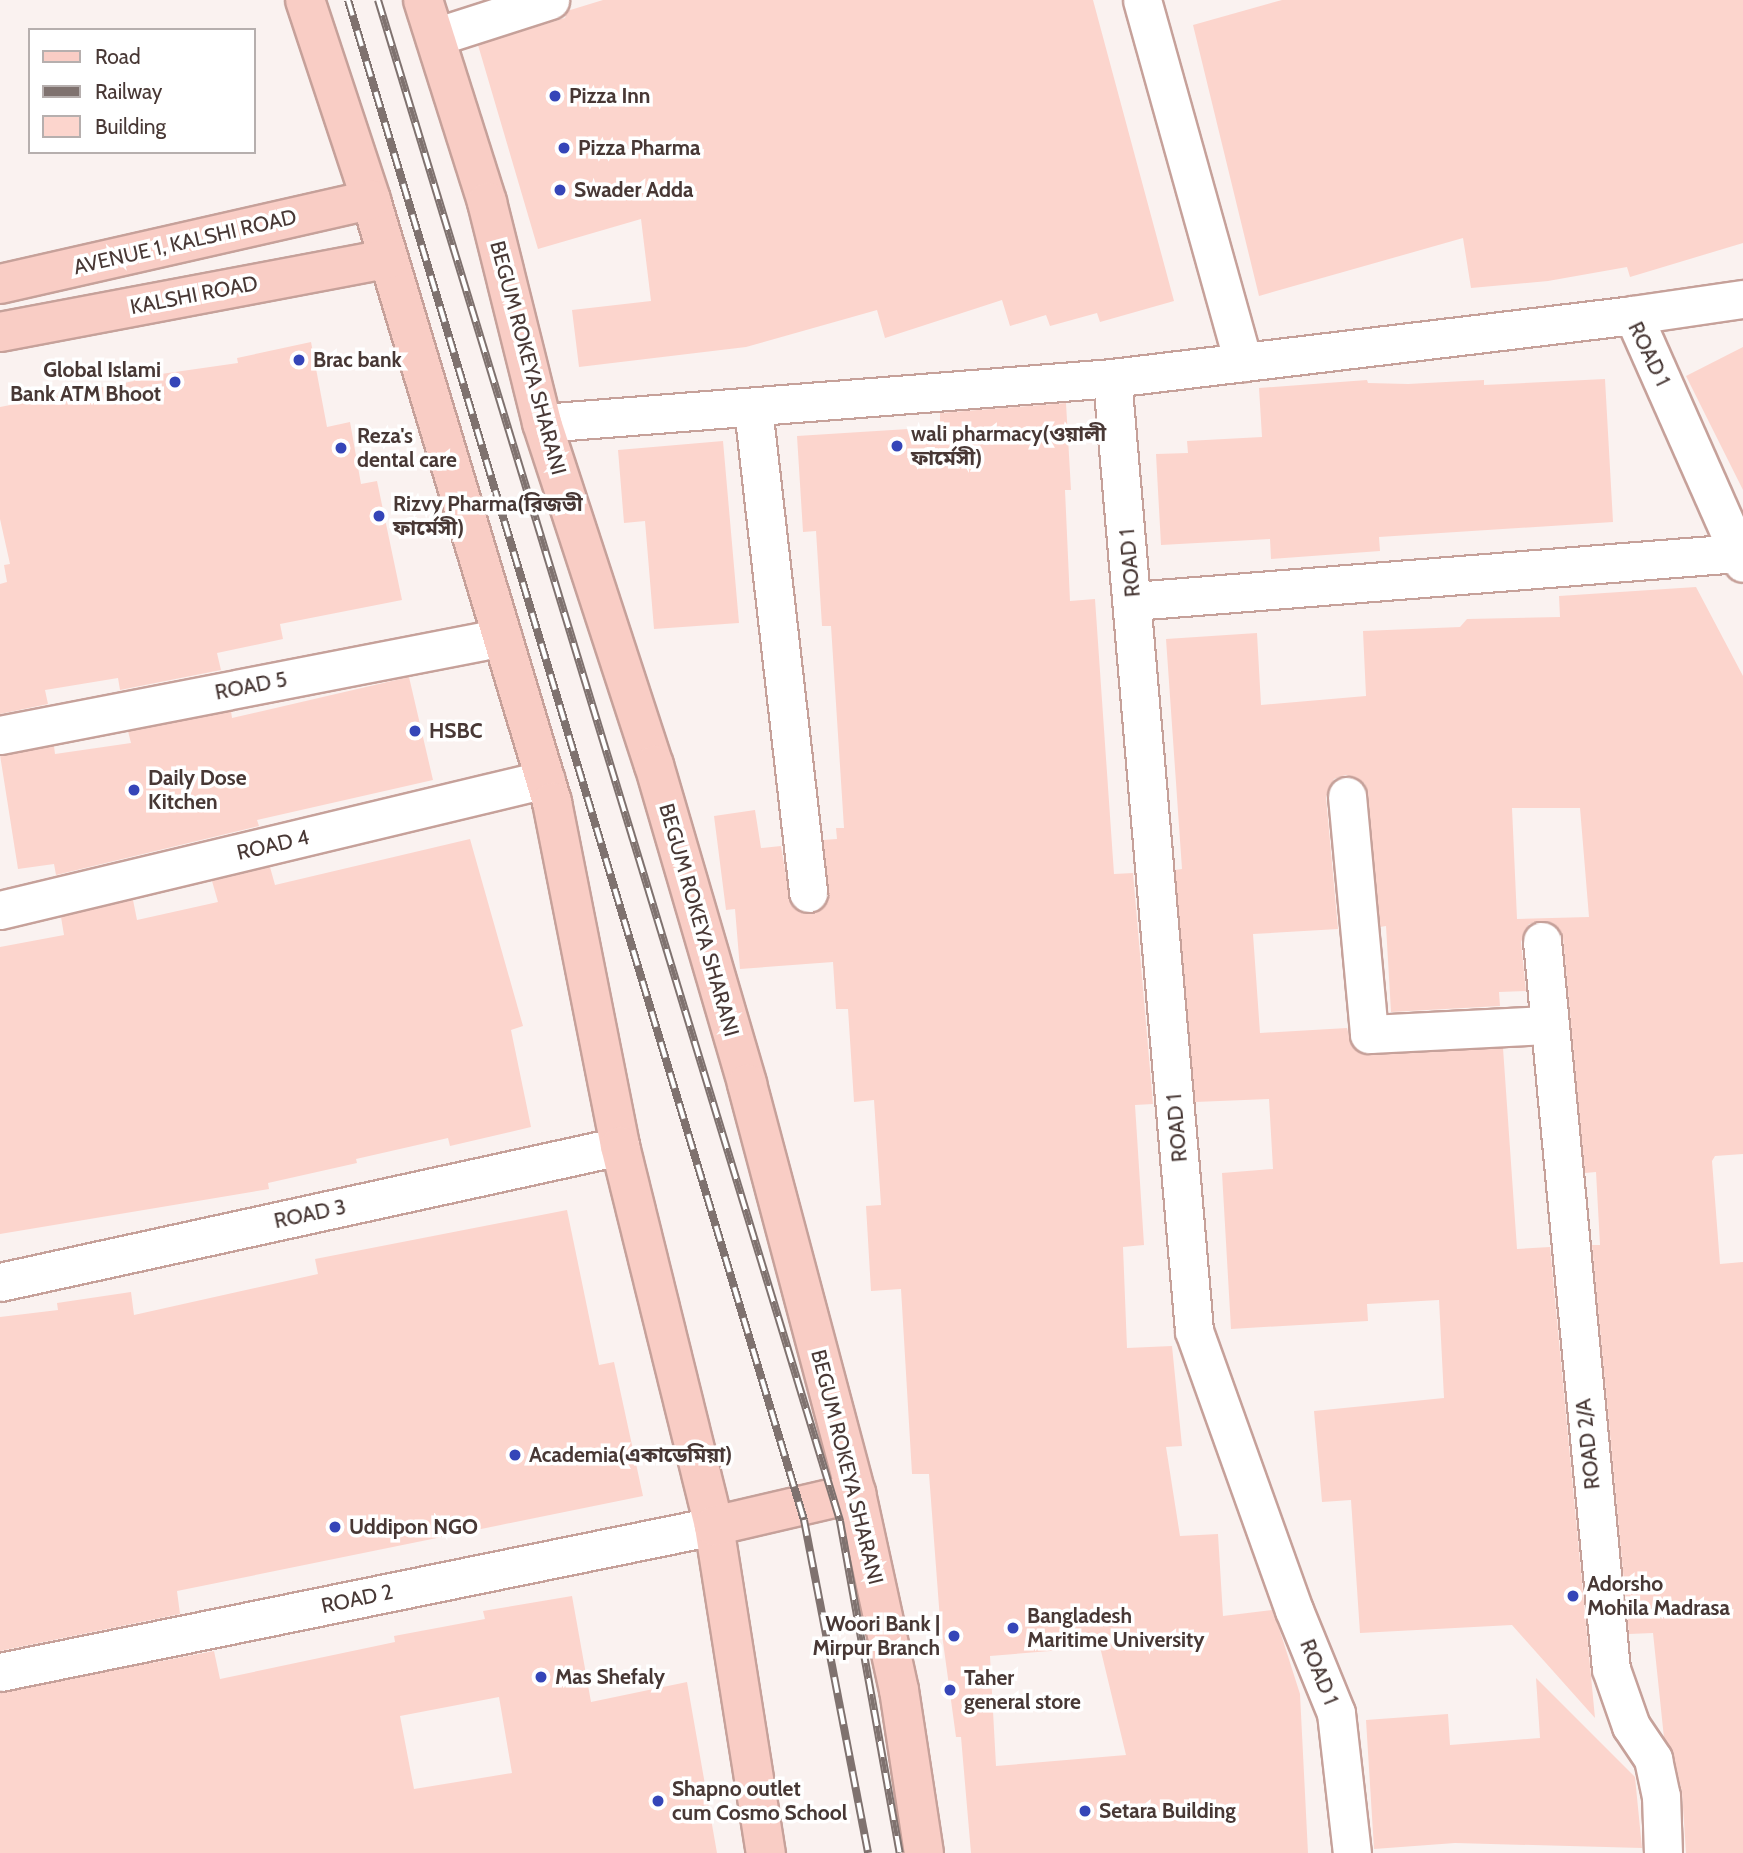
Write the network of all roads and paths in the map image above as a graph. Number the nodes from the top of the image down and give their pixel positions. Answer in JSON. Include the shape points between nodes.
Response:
{"nodes":[{"id":1,"x":305,"y":0,"type":"edge"},
{"id":2,"x":423,"y":0,"type":"edge"},
{"id":3,"x":550,"y":0,"type":"edge"},
{"id":4,"x":1142,"y":0,"type":"edge"},
{"id":5,"x":435,"y":37,"type":"junction"},
{"id":6,"x":371,"y":200,"type":"junction"},
{"id":7,"x":388,"y":259,"type":"junction"},
{"id":8,"x":0,"y":284,"type":"edge"},
{"id":9,"x":1743,"y":299,"type":"edge"},
{"id":10,"x":1633,"y":315,"type":"junction"},
{"id":11,"x":0,"y":332,"type":"edge"},
{"id":12,"x":1242,"y":362,"type":"junction"},
{"id":13,"x":1112,"y":378,"type":"junction"},
{"id":14,"x":753,"y":408,"type":"junction"},
{"id":15,"x":542,"y":423,"type":"junction"},
{"id":16,"x":1741,"y":558,"type":"edge"},
{"id":17,"x":1133,"y":601,"type":"junction"},
{"id":18,"x":503,"y":637,"type":"junction"},
{"id":19,"x":0,"y":735,"type":"edge"},
{"id":20,"x":546,"y":779,"type":"junction"},
{"id":21,"x":1347,"y":796,"type":"dead end"},
{"id":22,"x":808,"y":893,"type":"dead end"},
{"id":23,"x":0,"y":910,"type":"edge"},
{"id":24,"x":1542,"y":940,"type":"dead end"},
{"id":25,"x":1548,"y":1025,"type":"junction"},
{"id":26,"x":620,"y":1146,"type":"junction"},
{"id":27,"x":0,"y":1282,"type":"edge"},
{"id":28,"x":856,"y":1493,"type":"junction"},
{"id":29,"x":714,"y":1526,"type":"junction"},
{"id":30,"x":0,"y":1672,"type":"edge"},
{"id":31,"x":766,"y":1853,"type":"edge"},
{"id":32,"x":924,"y":1853,"type":"edge"},
{"id":33,"x":1352,"y":1853,"type":"edge"},
{"id":34,"x":1663,"y":1853,"type":"edge"}],
"edges":[{"from":1,"to":6,"type":"main road"},
{"from":2,"to":5,"type":"main road","name":"BEGUM ROKEYA SHARANI"},
{"from":3,"to":5,"type":"street"},
{"from":4,"to":12,"type":"street"},
{"from":5,"to":15,"type":"main road","name":"BEGUM ROKEYA SHARANI","via":[[487,202]]},
{"from":6,"to":7,"type":"main road"},
{"from":6,"to":8,"type":"main road","name":"AVENUE 1, KALSHI ROAD"},
{"from":7,"to":11,"type":"main road","name":"KALSHI ROAD"},
{"from":7,"to":18,"type":"main road"},
{"from":9,"to":10,"type":"street"},
{"from":10,"to":12,"type":"street","name":"ROAD 1"},
{"from":10,"to":16,"type":"street","name":"ROAD 1"},
{"from":12,"to":13,"type":"street","name":"ROAD 1"},
{"from":13,"to":14,"type":"street","name":"ROAD 1"},
{"from":13,"to":17,"type":"street","name":"ROAD 1"},
{"from":14,"to":15,"type":"street","name":"ROAD 1"},
{"from":14,"to":22,"type":"street"},
{"from":15,"to":28,"type":"main road","name":"BEGUM ROKEYA SHARANI","via":[[654,765],[747,1084]]},
{"from":16,"to":17,"type":"street"},
{"from":17,"to":33,"type":"street","name":"ROAD 1","via":[[1194,1331],[1336,1713]]},
{"from":18,"to":19,"type":"street","name":"ROAD 5"},
{"from":18,"to":20,"type":"main road"},
{"from":20,"to":23,"type":"street","name":"ROAD 4"},
{"from":20,"to":26,"type":"main road"},
{"from":21,"to":25,"type":"street","via":[[1369,1034]]},
{"from":24,"to":25,"type":"street","name":"ROAD 2/A"},
{"from":25,"to":34,"type":"street","name":"ROAD 2/A","via":[[1611,1669],[1632,1726],[1653,1759],[1661,1796]]},
{"from":26,"to":27,"type":"street","name":"ROAD 3"},
{"from":26,"to":29,"type":"main road"},
{"from":28,"to":29,"type":"main road"},
{"from":28,"to":32,"type":"main road","name":"BEGUM ROKEYA SHARANI","via":[[899,1690]]},
{"from":29,"to":30,"type":"street","name":"ROAD 2"},
{"from":29,"to":31,"type":"main road"}]}
